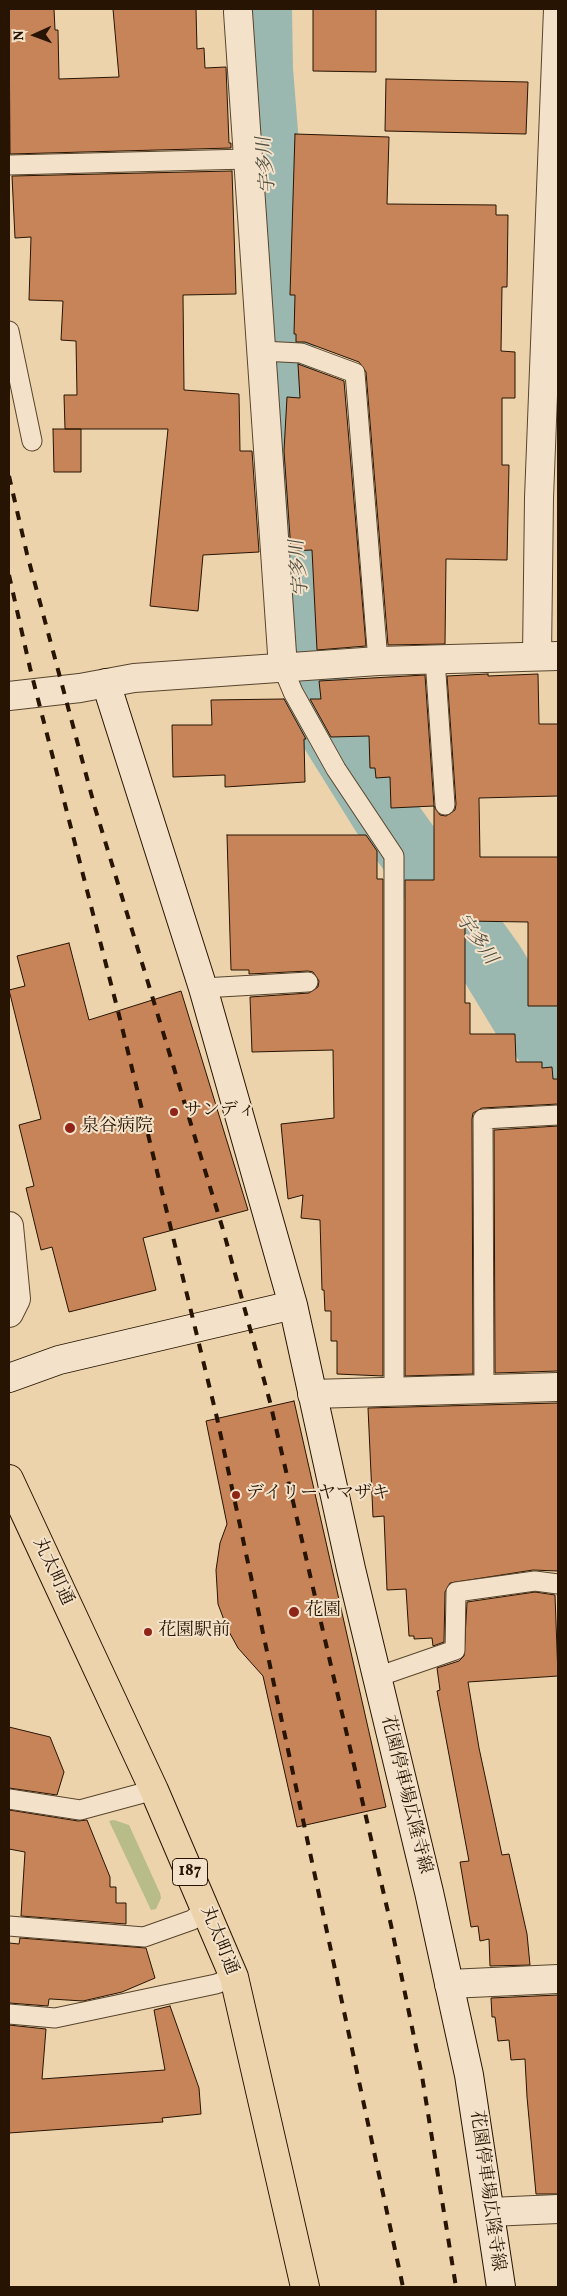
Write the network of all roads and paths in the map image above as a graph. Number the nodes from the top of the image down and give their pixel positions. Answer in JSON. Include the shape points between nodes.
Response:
{"nodes":[{"id":1,"x":558,"y":9,"type":"edge"},
{"id":2,"x":238,"y":12,"type":"dead end"},
{"id":3,"x":248,"y":159,"type":"junction"},
{"id":4,"x":9,"y":165,"type":"edge"},
{"id":5,"x":9,"y":330,"type":"edge"},
{"id":6,"x":265,"y":350,"type":"junction"},
{"id":7,"x":32,"y":441,"type":"dead end"},
{"id":8,"x":548,"y":656,"type":"edge"},
{"id":9,"x":435,"y":660,"type":"junction"},
{"id":10,"x":378,"y":662,"type":"junction"},
{"id":11,"x":287,"y":668,"type":"junction"},
{"id":12,"x":106,"y":683,"type":"junction"},
{"id":13,"x":9,"y":696,"type":"edge"},
{"id":14,"x":445,"y":805,"type":"dead end"},
{"id":15,"x":308,"y":982,"type":"dead end"},
{"id":16,"x":203,"y":988,"type":"junction"},
{"id":17,"x":558,"y":1115,"type":"edge"},
{"id":18,"x":9,"y":1226,"type":"edge"},
{"id":19,"x":293,"y":1305,"type":"junction"},
{"id":20,"x":9,"y":1313,"type":"edge"},
{"id":21,"x":9,"y":1378,"type":"edge"},
{"id":22,"x":558,"y":1387,"type":"edge"},
{"id":23,"x":484,"y":1390,"type":"junction"},
{"id":24,"x":394,"y":1392,"type":"junction"},
{"id":25,"x":312,"y":1394,"type":"junction"},
{"id":26,"x":9,"y":1478,"type":"edge"},
{"id":27,"x":558,"y":1584,"type":"edge"},
{"id":28,"x":377,"y":1677,"type":"junction"},
{"id":29,"x":154,"y":1790,"type":"junction"},
{"id":30,"x":9,"y":1799,"type":"edge"},
{"id":31,"x":206,"y":1909,"type":"junction"},
{"id":32,"x":9,"y":1926,"type":"edge"},
{"id":33,"x":234,"y":1977,"type":"junction"},
{"id":34,"x":558,"y":1979,"type":"edge"},
{"id":35,"x":449,"y":1984,"type":"junction"},
{"id":36,"x":9,"y":2014,"type":"edge"},
{"id":37,"x":558,"y":2208,"type":"edge"},
{"id":38,"x":490,"y":2212,"type":"junction"},
{"id":39,"x":305,"y":2287,"type":"edge"},
{"id":40,"x":500,"y":2287,"type":"edge"}],
"edges":[{"from":1,"to":8,"type":"street","via":[[539,488]]},
{"from":2,"to":3,"type":"street"},
{"from":3,"to":4,"type":"lane"},
{"from":3,"to":6,"type":"street"},
{"from":5,"to":7,"type":"lane"},
{"from":6,"to":10,"type":"lane","via":[[301,353],[355,373]]},
{"from":6,"to":11,"type":"street"},
{"from":8,"to":9,"type":"street"},
{"from":9,"to":10,"type":"street"},
{"from":9,"to":14,"type":"lane"},
{"from":10,"to":11,"type":"street"},
{"from":11,"to":12,"type":"street","via":[[134,678]]},
{"from":11,"to":24,"type":"lane","via":[[293,692],[336,769],[394,856]]},
{"from":12,"to":13,"type":"street"},
{"from":12,"to":16,"type":"street","name":"花園停車場広隆寺線"},
{"from":15,"to":16,"type":"lane"},
{"from":16,"to":19,"type":"street","name":"花園停車場広隆寺線"},
{"from":17,"to":23,"type":"lane","via":[[483,1119]]},
{"from":18,"to":20,"type":"street","via":[[16,1299]]},
{"from":19,"to":21,"type":"street","via":[[59,1360]]},
{"from":19,"to":25,"type":"street","name":"花園停車場広隆寺線"},
{"from":22,"to":23,"type":"street"},
{"from":23,"to":24,"type":"street"},
{"from":24,"to":25,"type":"street"},
{"from":25,"to":28,"type":"street","name":"花園停車場広隆寺線"},
{"from":26,"to":29,"type":"main road","name":"丸太町通","number":"187"},
{"from":27,"to":28,"type":"lane","via":[[534,1581],[456,1592],[455,1650]]},
{"from":28,"to":35,"type":"street","name":"花園停車場広隆寺線"},
{"from":29,"to":30,"type":"lane","via":[[80,1810]]},
{"from":29,"to":31,"type":"main road","name":"丸太町通","number":"187"},
{"from":31,"to":32,"type":"lane","via":[[192,1920],[144,1937]]},
{"from":31,"to":33,"type":"main road","name":"丸太町通","number":"187"},
{"from":33,"to":36,"type":"lane","via":[[216,1984],[55,2018]]},
{"from":33,"to":39,"type":"main road","name":"丸太町通","number":"187"},
{"from":34,"to":35,"type":"street"},
{"from":35,"to":38,"type":"street","name":"花園停車場広隆寺線","via":[[469,2075]]},
{"from":37,"to":38,"type":"street"},
{"from":38,"to":40,"type":"street","name":"花園停車場広隆寺線"}]}
